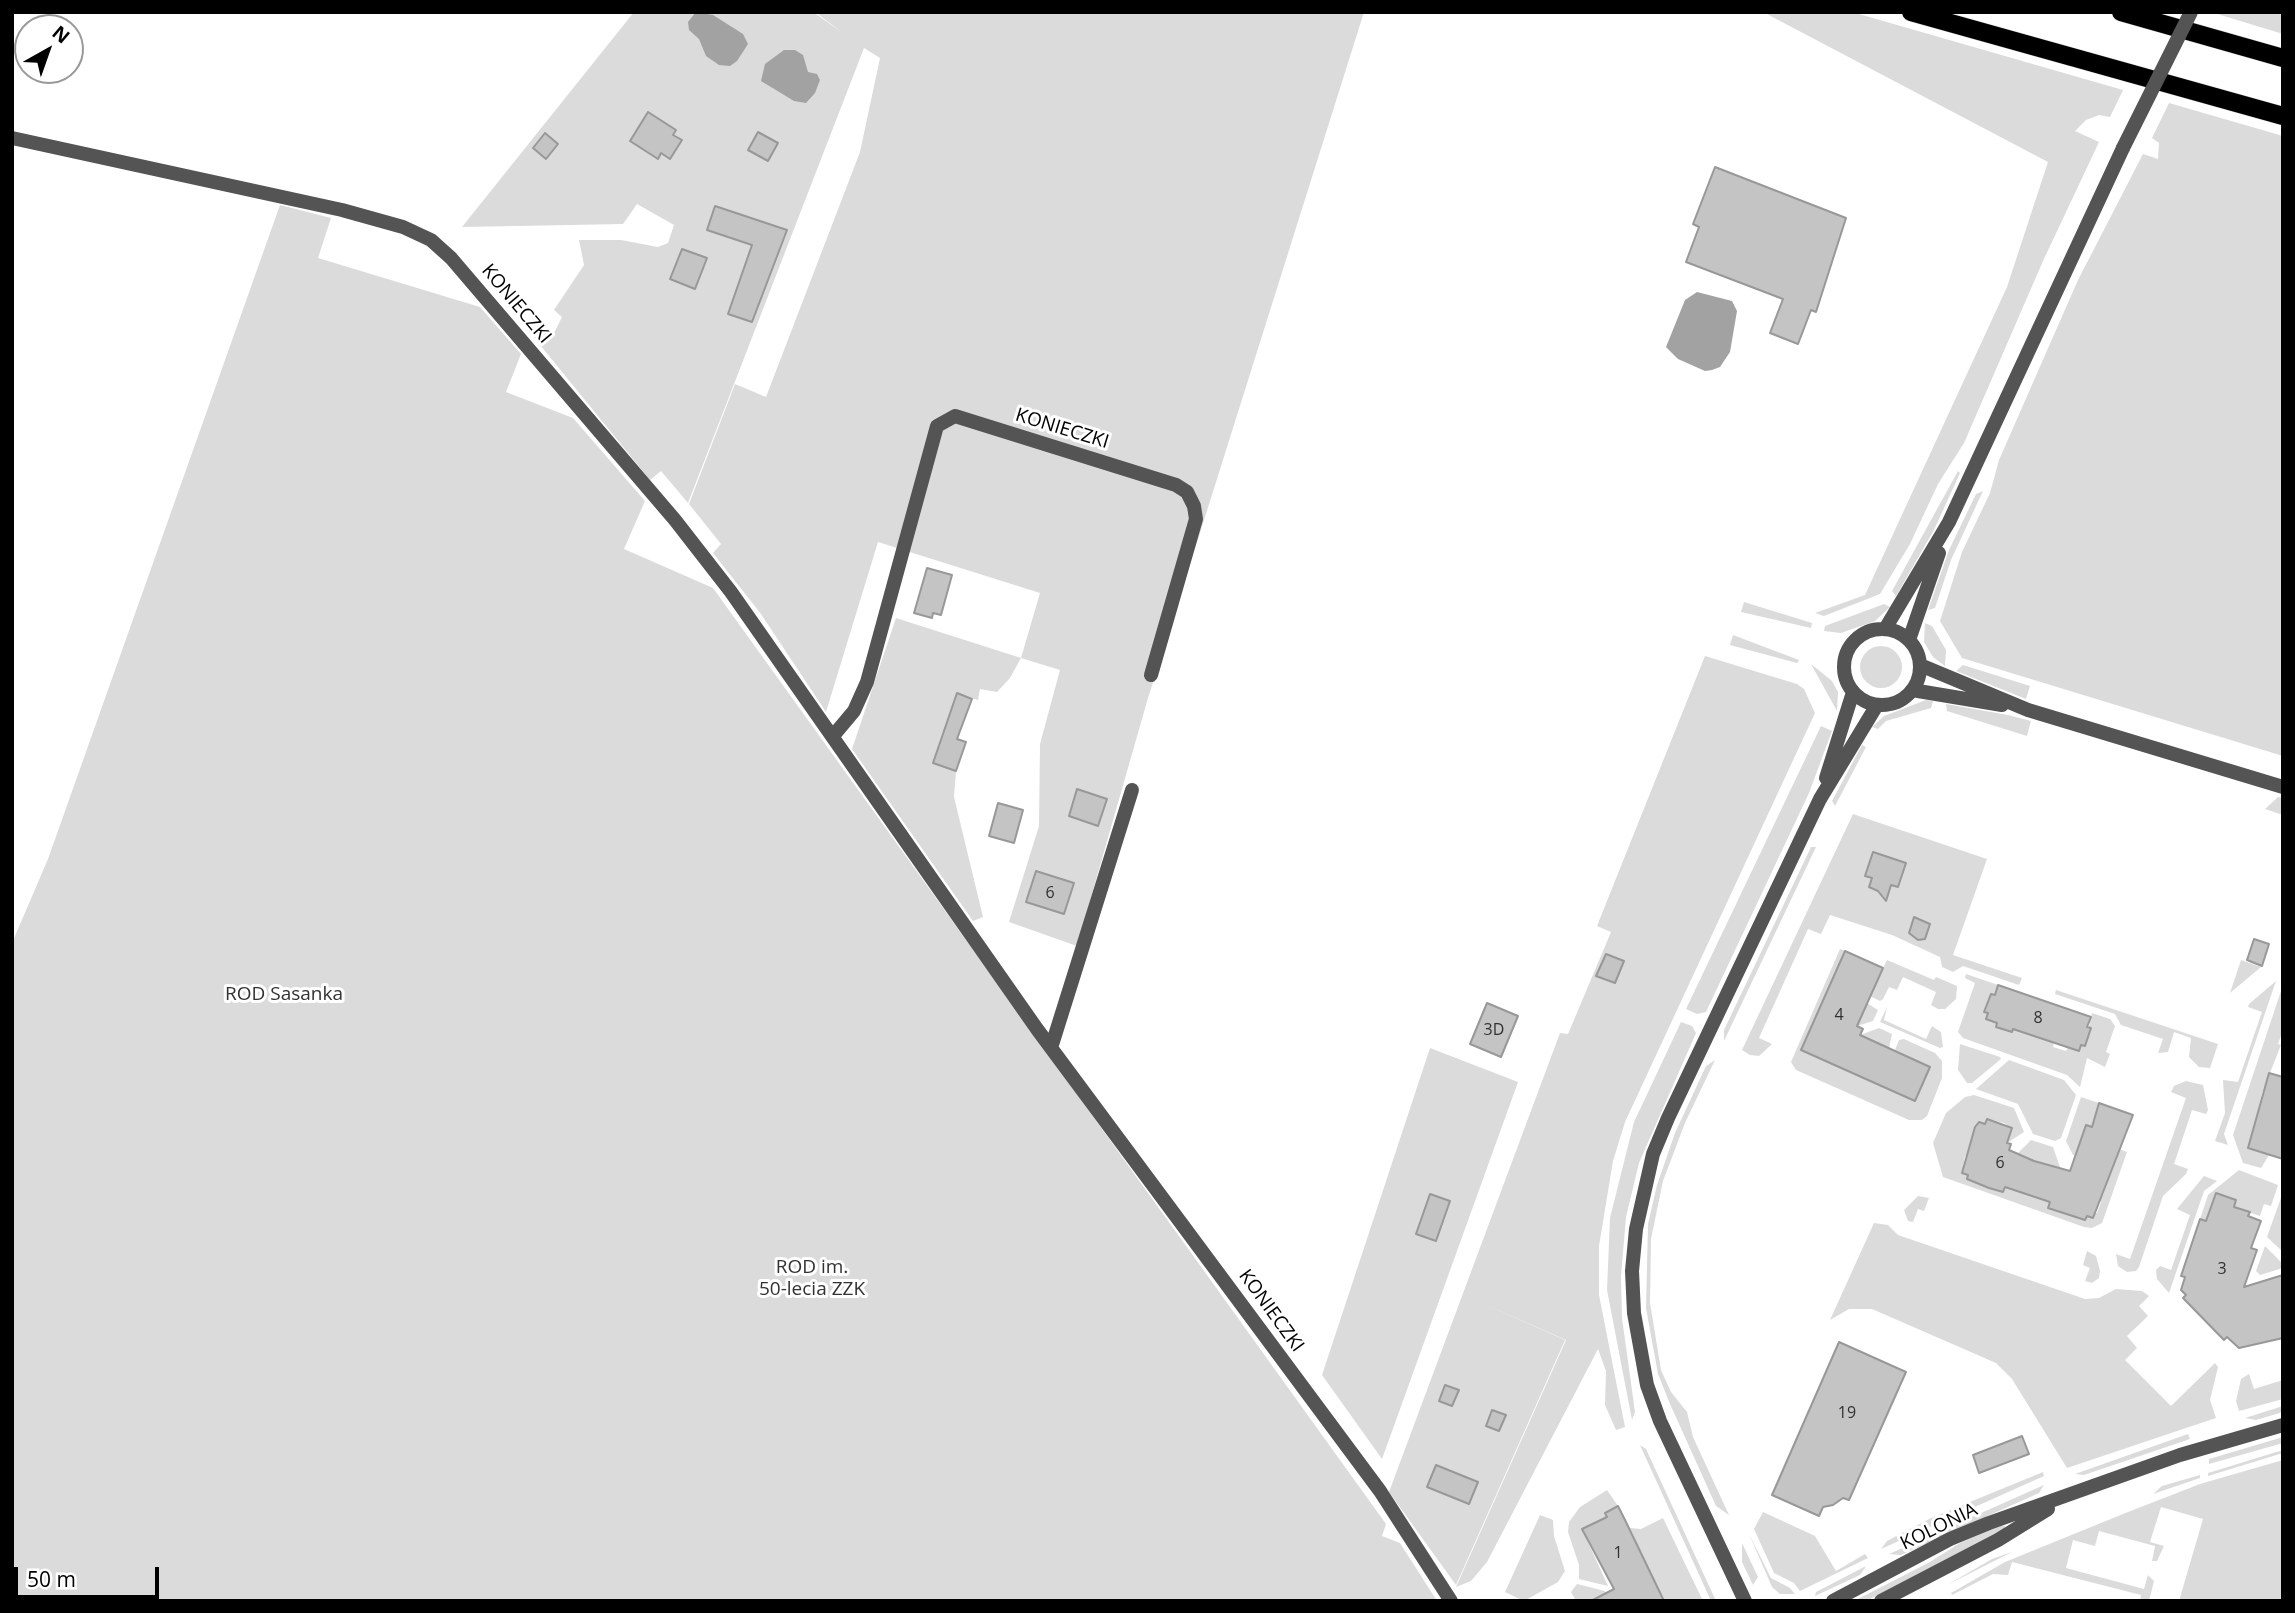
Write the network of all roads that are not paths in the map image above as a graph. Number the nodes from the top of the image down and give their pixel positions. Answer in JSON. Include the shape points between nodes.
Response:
{"nodes":[{"id":1,"x":1911,"y":12,"type":"edge"},
{"id":2,"x":2121,"y":12,"type":"edge"},
{"id":3,"x":2191,"y":12,"type":"edge"},
{"id":4,"x":2283,"y":58,"type":"edge"},
{"id":5,"x":2283,"y":116,"type":"edge"},
{"id":6,"x":12,"y":138,"type":"edge"},
{"id":7,"x":1949,"y":522,"type":"junction"},
{"id":8,"x":1885,"y":629,"type":"junction"},
{"id":9,"x":1909,"y":640,"type":"junction"},
{"id":10,"x":1920,"y":664,"type":"junction"},
{"id":11,"x":1151,"y":675,"type":"dead end"},
{"id":12,"x":1912,"y":690,"type":"junction"},
{"id":13,"x":1853,"y":692,"type":"junction"},
{"id":14,"x":1877,"y":705,"type":"junction"},
{"id":15,"x":2028,"y":709,"type":"junction"},
{"id":16,"x":833,"y":736,"type":"junction"},
{"id":17,"x":2283,"y":787,"type":"edge"},
{"id":18,"x":1132,"y":790,"type":"dead end"},
{"id":19,"x":1819,"y":799,"type":"junction"},
{"id":20,"x":1052,"y":1048,"type":"junction"},
{"id":21,"x":2283,"y":1425,"type":"edge"},
{"id":22,"x":2067,"y":1497,"type":"junction"},
{"id":23,"x":1451,"y":1601,"type":"edge"},
{"id":24,"x":1745,"y":1601,"type":"edge"},
{"id":25,"x":1833,"y":1601,"type":"edge"},
{"id":26,"x":1881,"y":1601,"type":"edge"}],
"edges":[{"from":1,"to":5,"type":"main road"},
{"from":2,"to":4,"type":"main road"},
{"from":3,"to":7,"type":"street","bridge":true},
{"from":6,"to":16,"type":"street","name":"KONIECZKI","via":[[342,210],[431,240],[475,284],[675,520]]},
{"from":7,"to":8,"type":"street"},
{"from":7,"to":9,"type":"street"},
{"from":8,"to":9,"type":"street"},
{"from":8,"to":13,"type":"street","via":[[1867,632],[1848,649],[1844,671]]},
{"from":9,"to":10,"type":"street"},
{"from":10,"to":12,"type":"street"},
{"from":10,"to":15,"type":"street"},
{"from":11,"to":16,"type":"street","name":"KONIECZKI","via":[[1196,519],[1187,492],[955,416],[937,426],[867,682],[854,711]]},
{"from":12,"to":14,"type":"street","via":[[1896,702]]},
{"from":12,"to":15,"type":"street"},
{"from":13,"to":14,"type":"street"},
{"from":13,"to":19,"type":"street"},
{"from":14,"to":19,"type":"street"},
{"from":15,"to":17,"type":"street"},
{"from":16,"to":20,"type":"street","name":"KONIECZKI"},
{"from":18,"to":20,"type":"street"},
{"from":19,"to":24,"type":"street","via":[[1668,1118],[1646,1177],[1632,1271],[1647,1385]]},
{"from":20,"to":23,"type":"street","name":"KONIECZKI","via":[[1380,1491]]},
{"from":21,"to":22,"type":"street","name":"KOLONIA","via":[[2180,1455]]},
{"from":22,"to":25,"type":"street","name":"KOLONIA","via":[[1950,1539]]},
{"from":22,"to":26,"type":"street","name":"KOLONIA","via":[[1998,1540]]}]}
